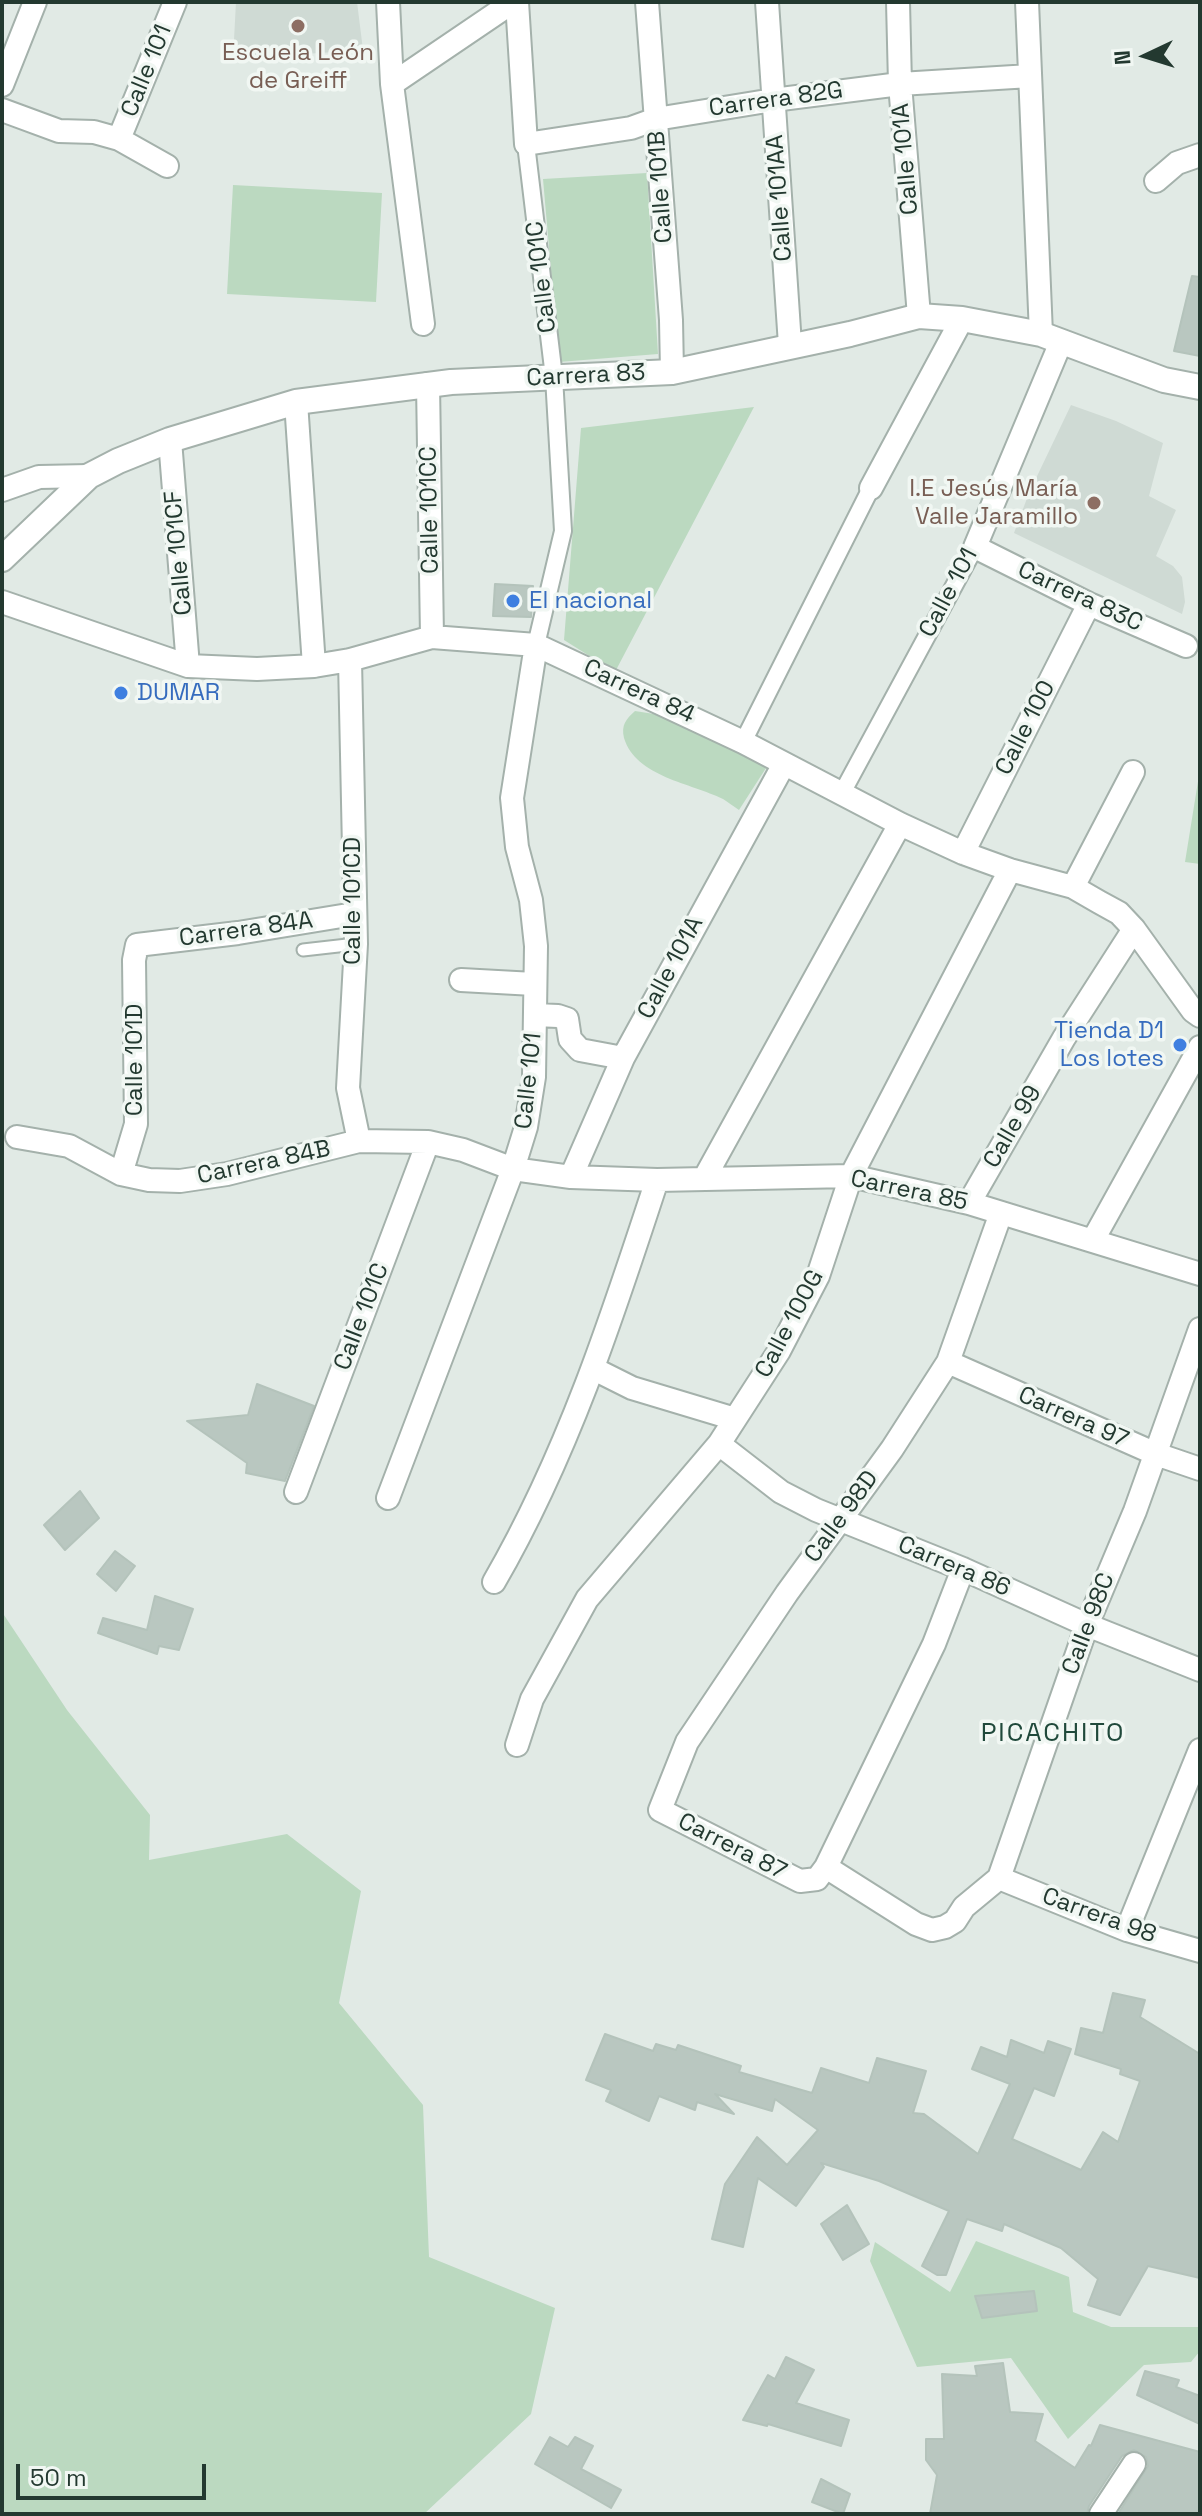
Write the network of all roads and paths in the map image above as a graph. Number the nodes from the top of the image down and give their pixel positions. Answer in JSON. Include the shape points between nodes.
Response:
{"nodes":[{"id":1,"x":35,"y":2,"type":"edge"},
{"id":2,"x":175,"y":2,"type":"edge"},
{"id":3,"x":388,"y":2,"type":"edge"},
{"id":4,"x":515,"y":2,"type":"edge"},
{"id":5,"x":647,"y":2,"type":"edge"},
{"id":6,"x":767,"y":2,"type":"edge"},
{"id":7,"x":898,"y":2,"type":"edge"},
{"id":8,"x":1027,"y":2,"type":"edge"},
{"id":9,"x":1034,"y":2,"type":"edge"},
{"id":10,"x":1030,"y":76,"type":"junction"},
{"id":11,"x":392,"y":84,"type":"junction"},
{"id":12,"x":900,"y":84,"type":"junction"},
{"id":13,"x":2,"y":85,"type":"edge"},
{"id":14,"x":773,"y":100,"type":"junction"},
{"id":15,"x":2,"y":110,"type":"edge"},
{"id":16,"x":656,"y":119,"type":"junction"},
{"id":17,"x":119,"y":139,"type":"junction"},
{"id":18,"x":526,"y":144,"type":"junction"},
{"id":19,"x":1200,"y":155,"type":"edge"},
{"id":20,"x":167,"y":166,"type":"dead end"},
{"id":21,"x":1156,"y":181,"type":"dead end"},
{"id":22,"x":919,"y":316,"type":"junction"},
{"id":23,"x":962,"y":319,"type":"junction"},
{"id":24,"x":423,"y":324,"type":"dead end"},
{"id":25,"x":1051,"y":338,"type":"junction"},
{"id":26,"x":790,"y":345,"type":"junction"},
{"id":27,"x":672,"y":372,"type":"junction"},
{"id":28,"x":554,"y":377,"type":"junction"},
{"id":29,"x":428,"y":384,"type":"junction"},
{"id":30,"x":1200,"y":387,"type":"edge"},
{"id":31,"x":296,"y":402,"type":"junction"},
{"id":32,"x":170,"y":440,"type":"junction"},
{"id":33,"x":89,"y":476,"type":"junction"},
{"id":34,"x":871,"y":488,"type":"joint"},
{"id":35,"x":2,"y":490,"type":"edge"},
{"id":36,"x":975,"y":547,"type":"junction"},
{"id":37,"x":2,"y":559,"type":"edge"},
{"id":38,"x":2,"y":602,"type":"edge"},
{"id":39,"x":1089,"y":604,"type":"junction"},
{"id":40,"x":432,"y":637,"type":"junction"},
{"id":41,"x":536,"y":645,"type":"junction"},
{"id":42,"x":1186,"y":646,"type":"dead end"},
{"id":43,"x":350,"y":660,"type":"junction"},
{"id":44,"x":188,"y":666,"type":"junction"},
{"id":45,"x":314,"y":666,"type":"junction"},
{"id":46,"x":743,"y":742,"type":"junction"},
{"id":47,"x":784,"y":764,"type":"junction"},
{"id":48,"x":1133,"y":772,"type":"dead end"},
{"id":49,"x":842,"y":793,"type":"junction"},
{"id":50,"x":900,"y":824,"type":"junction"},
{"id":51,"x":963,"y":853,"type":"junction"},
{"id":52,"x":1010,"y":870,"type":"junction"},
{"id":53,"x":1073,"y":887,"type":"junction"},
{"id":54,"x":354,"y":914,"type":"junction"},
{"id":55,"x":1134,"y":929,"type":"junction"},
{"id":56,"x":356,"y":944,"type":"junction"},
{"id":57,"x":137,"y":945,"type":"joint"},
{"id":58,"x":303,"y":950,"type":"dead end"},
{"id":59,"x":461,"y":980,"type":"dead end"},
{"id":60,"x":534,"y":984,"type":"junction"},
{"id":61,"x":535,"y":1015,"type":"junction"},
{"id":62,"x":1200,"y":1016,"type":"edge"},
{"id":63,"x":1200,"y":1047,"type":"edge"},
{"id":64,"x":623,"y":1058,"type":"junction"},
{"id":65,"x":17,"y":1137,"type":"dead end"},
{"id":66,"x":359,"y":1141,"type":"junction"},
{"id":67,"x":428,"y":1142,"type":"junction"},
{"id":68,"x":513,"y":1169,"type":"junction"},
{"id":69,"x":121,"y":1174,"type":"junction"},
{"id":70,"x":851,"y":1176,"type":"junction"},
{"id":71,"x":571,"y":1177,"type":"junction"},
{"id":72,"x":704,"y":1179,"type":"junction"},
{"id":73,"x":657,"y":1180,"type":"junction"},
{"id":74,"x":969,"y":1203,"type":"junction"},
{"id":75,"x":1001,"y":1213,"type":"junction"},
{"id":76,"x":1093,"y":1240,"type":"junction"},
{"id":77,"x":1200,"y":1274,"type":"edge"},
{"id":78,"x":1200,"y":1329,"type":"edge"},
{"id":79,"x":948,"y":1362,"type":"junction"},
{"id":80,"x":594,"y":1369,"type":"junction"},
{"id":81,"x":735,"y":1419,"type":"junction"},
{"id":82,"x":719,"y":1444,"type":"junction"},
{"id":83,"x":1156,"y":1454,"type":"junction"},
{"id":84,"x":1200,"y":1469,"type":"edge"},
{"id":85,"x":296,"y":1492,"type":"dead end"},
{"id":86,"x":388,"y":1498,"type":"dead end"},
{"id":87,"x":840,"y":1520,"type":"junction"},
{"id":88,"x":963,"y":1569,"type":"junction"},
{"id":89,"x":494,"y":1582,"type":"dead end"},
{"id":90,"x":1087,"y":1625,"type":"junction"},
{"id":91,"x":1200,"y":1670,"type":"edge"},
{"id":92,"x":517,"y":1745,"type":"dead end"},
{"id":93,"x":1200,"y":1750,"type":"edge"},
{"id":94,"x":660,"y":1810,"type":"joint"},
{"id":95,"x":826,"y":1867,"type":"junction"},
{"id":96,"x":999,"y":1878,"type":"junction"},
{"id":97,"x":1127,"y":1930,"type":"junction"},
{"id":98,"x":1200,"y":1951,"type":"edge"},
{"id":99,"x":1134,"y":2464,"type":"dead end"},
{"id":100,"x":1101,"y":2514,"type":"edge"}],
"edges":[{"from":1,"to":13,"type":"street"},
{"from":2,"to":17,"type":"street","name":"Calle 101"},
{"from":3,"to":11,"type":"street"},
{"from":4,"to":11,"type":"street"},
{"from":4,"to":18,"type":"street","name":"Calle 101C"},
{"from":5,"to":16,"type":"street","name":"Calle 101B"},
{"from":6,"to":14,"type":"street","name":"Calle 101AA"},
{"from":7,"to":12,"type":"street","name":"Calle 101A"},
{"from":8,"to":9,"type":"street"},
{"from":8,"to":10,"type":"street","name":"Calle 101"},
{"from":10,"to":12,"type":"street","name":"Carrera 82G"},
{"from":10,"to":25,"type":"street","name":"Calle 101"},
{"from":11,"to":24,"type":"street"},
{"from":12,"to":14,"type":"street","name":"Carrera 82G"},
{"from":12,"to":22,"type":"street","name":"Calle 101A"},
{"from":14,"to":16,"type":"street","name":"Carrera 82G"},
{"from":14,"to":26,"type":"street","name":"Calle 101AA"},
{"from":15,"to":17,"type":"street","via":[[59,131]]},
{"from":16,"to":18,"type":"street","name":"Carrera 82G","via":[[631,128]]},
{"from":16,"to":27,"type":"street","name":"Calle 101B"},
{"from":17,"to":20,"type":"street"},
{"from":18,"to":28,"type":"street","name":"Calle 101C"},
{"from":19,"to":21,"type":"street","via":[[1177,163]]},
{"from":22,"to":23,"type":"street","name":"Carrera 83"},
{"from":22,"to":26,"type":"street","name":"Carrera 83"},
{"from":23,"to":25,"type":"street","name":"Carrera 83"},
{"from":23,"to":34,"type":"street"},
{"from":25,"to":30,"type":"street","name":"Carrera 83","via":[[1164,380]]},
{"from":25,"to":36,"type":"street","name":"Calle 101"},
{"from":26,"to":27,"type":"street","name":"Carrera 83"},
{"from":27,"to":28,"type":"street","name":"Carrera 83"},
{"from":28,"to":29,"type":"street","name":"Carrera 83"},
{"from":28,"to":41,"type":"street","name":"Calle 101C","via":[[563,531]]},
{"from":29,"to":31,"type":"street","name":"Carrera 83"},
{"from":29,"to":40,"type":"street","name":"Calle 101CC"},
{"from":31,"to":32,"type":"street","name":"Carrera 83"},
{"from":31,"to":45,"type":"street"},
{"from":32,"to":33,"type":"street","name":"Carrera 83"},
{"from":32,"to":44,"type":"street","name":"Calle 101CF"},
{"from":33,"to":35,"type":"street","via":[[39,477]]},
{"from":33,"to":37,"type":"street","name":"Carrera 83"},
{"from":34,"to":46,"type":"street"},
{"from":36,"to":39,"type":"street","name":"Carrera 83C"},
{"from":36,"to":49,"type":"street","name":"Calle 101"},
{"from":38,"to":44,"type":"street","name":"Carrera 84"},
{"from":39,"to":42,"type":"street","name":"Carrera 83C"},
{"from":39,"to":51,"type":"street","name":"Calle 100"},
{"from":40,"to":41,"type":"street","name":"Carrera 84"},
{"from":40,"to":43,"type":"street","name":"Carrera 84"},
{"from":41,"to":46,"type":"street","name":"Carrera 84"},
{"from":41,"to":60,"type":"street","name":"Calle 101","via":[[512,798],[517,847],[531,900]]},
{"from":43,"to":45,"type":"street","name":"Carrera 84"},
{"from":43,"to":54,"type":"street","name":"Calle 101CD"},
{"from":44,"to":45,"type":"street","name":"Carrera 84"},
{"from":46,"to":47,"type":"street","name":"Carrera 84"},
{"from":47,"to":49,"type":"street","name":"Carrera 84"},
{"from":47,"to":64,"type":"street","name":"Calle 101A"},
{"from":48,"to":53,"type":"street"},
{"from":49,"to":50,"type":"street","name":"Carrera 84"},
{"from":50,"to":51,"type":"street","name":"Carrera 84"},
{"from":50,"to":72,"type":"street"},
{"from":51,"to":52,"type":"street","name":"Carrera 84"},
{"from":52,"to":53,"type":"street","name":"Carrera 84"},
{"from":52,"to":70,"type":"street","name":"Calle 100G"},
{"from":53,"to":55,"type":"street","name":"Carrera 84","via":[[1119,913]]},
{"from":54,"to":56,"type":"street","name":"Calle 101CD"},
{"from":54,"to":57,"type":"street","name":"Carrera 84A"},
{"from":55,"to":62,"type":"street","name":"Carrera 84"},
{"from":55,"to":74,"type":"street","name":"Calle 99"},
{"from":56,"to":58,"type":"lane"},
{"from":56,"to":66,"type":"street","name":"Calle 101CD","via":[[348,1088]]},
{"from":57,"to":69,"type":"street","name":"Calle 101D","via":[[136,1124]]},
{"from":59,"to":60,"type":"street"},
{"from":60,"to":61,"type":"street","name":"Calle 101"},
{"from":61,"to":64,"type":"street","via":[[567,1019],[570,1039],[580,1050]]},
{"from":61,"to":68,"type":"street","name":"Calle 101","via":[[534,1077]]},
{"from":63,"to":76,"type":"street"},
{"from":64,"to":71,"type":"street","name":"Calle 101A"},
{"from":65,"to":69,"type":"street","name":"Carrera 84B","via":[[69,1146]]},
{"from":66,"to":67,"type":"street","name":"Carrera 84B"},
{"from":66,"to":69,"type":"street","name":"Carrera 84B","via":[[180,1181]]},
{"from":67,"to":68,"type":"street","name":"Carrera 84B"},
{"from":67,"to":85,"type":"street","name":"Calle 101C"},
{"from":68,"to":71,"type":"street","name":"Carrera 85"},
{"from":68,"to":86,"type":"street","name":"Calle 101"},
{"from":70,"to":72,"type":"street","name":"Carrera 85"},
{"from":70,"to":74,"type":"street","name":"Carrera 85"},
{"from":70,"to":81,"type":"street","name":"Calle 100G","via":[[818,1276]]},
{"from":71,"to":73,"type":"street","name":"Carrera 85"},
{"from":72,"to":73,"type":"street","name":"Carrera 85"},
{"from":73,"to":80,"type":"street"},
{"from":74,"to":75,"type":"street","name":"Carrera 85"},
{"from":75,"to":76,"type":"street","name":"Carrera 85"},
{"from":75,"to":79,"type":"street","name":"Calle 98D"},
{"from":76,"to":77,"type":"street","name":"Carrera 85"},
{"from":78,"to":83,"type":"street","name":"Calle 98C"},
{"from":79,"to":83,"type":"street","name":"Carrera 97"},
{"from":79,"to":87,"type":"street","name":"Calle 98D"},
{"from":80,"to":81,"type":"street","via":[[632,1388]]},
{"from":80,"to":89,"type":"street","via":[[525,1527]]},
{"from":81,"to":82,"type":"street","name":"Calle 100G"},
{"from":82,"to":87,"type":"street","name":"Carrera 86","via":[[781,1492]]},
{"from":82,"to":92,"type":"street","name":"Calle 100G","via":[[587,1599],[532,1699]]},
{"from":83,"to":84,"type":"street","name":"Carrera 97"},
{"from":83,"to":90,"type":"street","name":"Calle 98C"},
{"from":87,"to":88,"type":"street","name":"Carrera 86"},
{"from":87,"to":94,"type":"street","name":"Calle 98D","via":[[687,1742]]},
{"from":88,"to":90,"type":"street","name":"Carrera 86"},
{"from":88,"to":95,"type":"street","via":[[934,1644]]},
{"from":90,"to":91,"type":"street","name":"Carrera 86"},
{"from":90,"to":96,"type":"street","name":"Calle 98C"},
{"from":93,"to":97,"type":"street"},
{"from":94,"to":95,"type":"street","name":"Carrera 87","via":[[800,1881],[817,1879]]},
{"from":95,"to":96,"type":"street","name":"Carrera 87","via":[[932,1930],[955,1921]]},
{"from":96,"to":97,"type":"street","name":"Carrera 98"},
{"from":97,"to":98,"type":"street","name":"Carrera 98"},
{"from":99,"to":100,"type":"street"}]}
